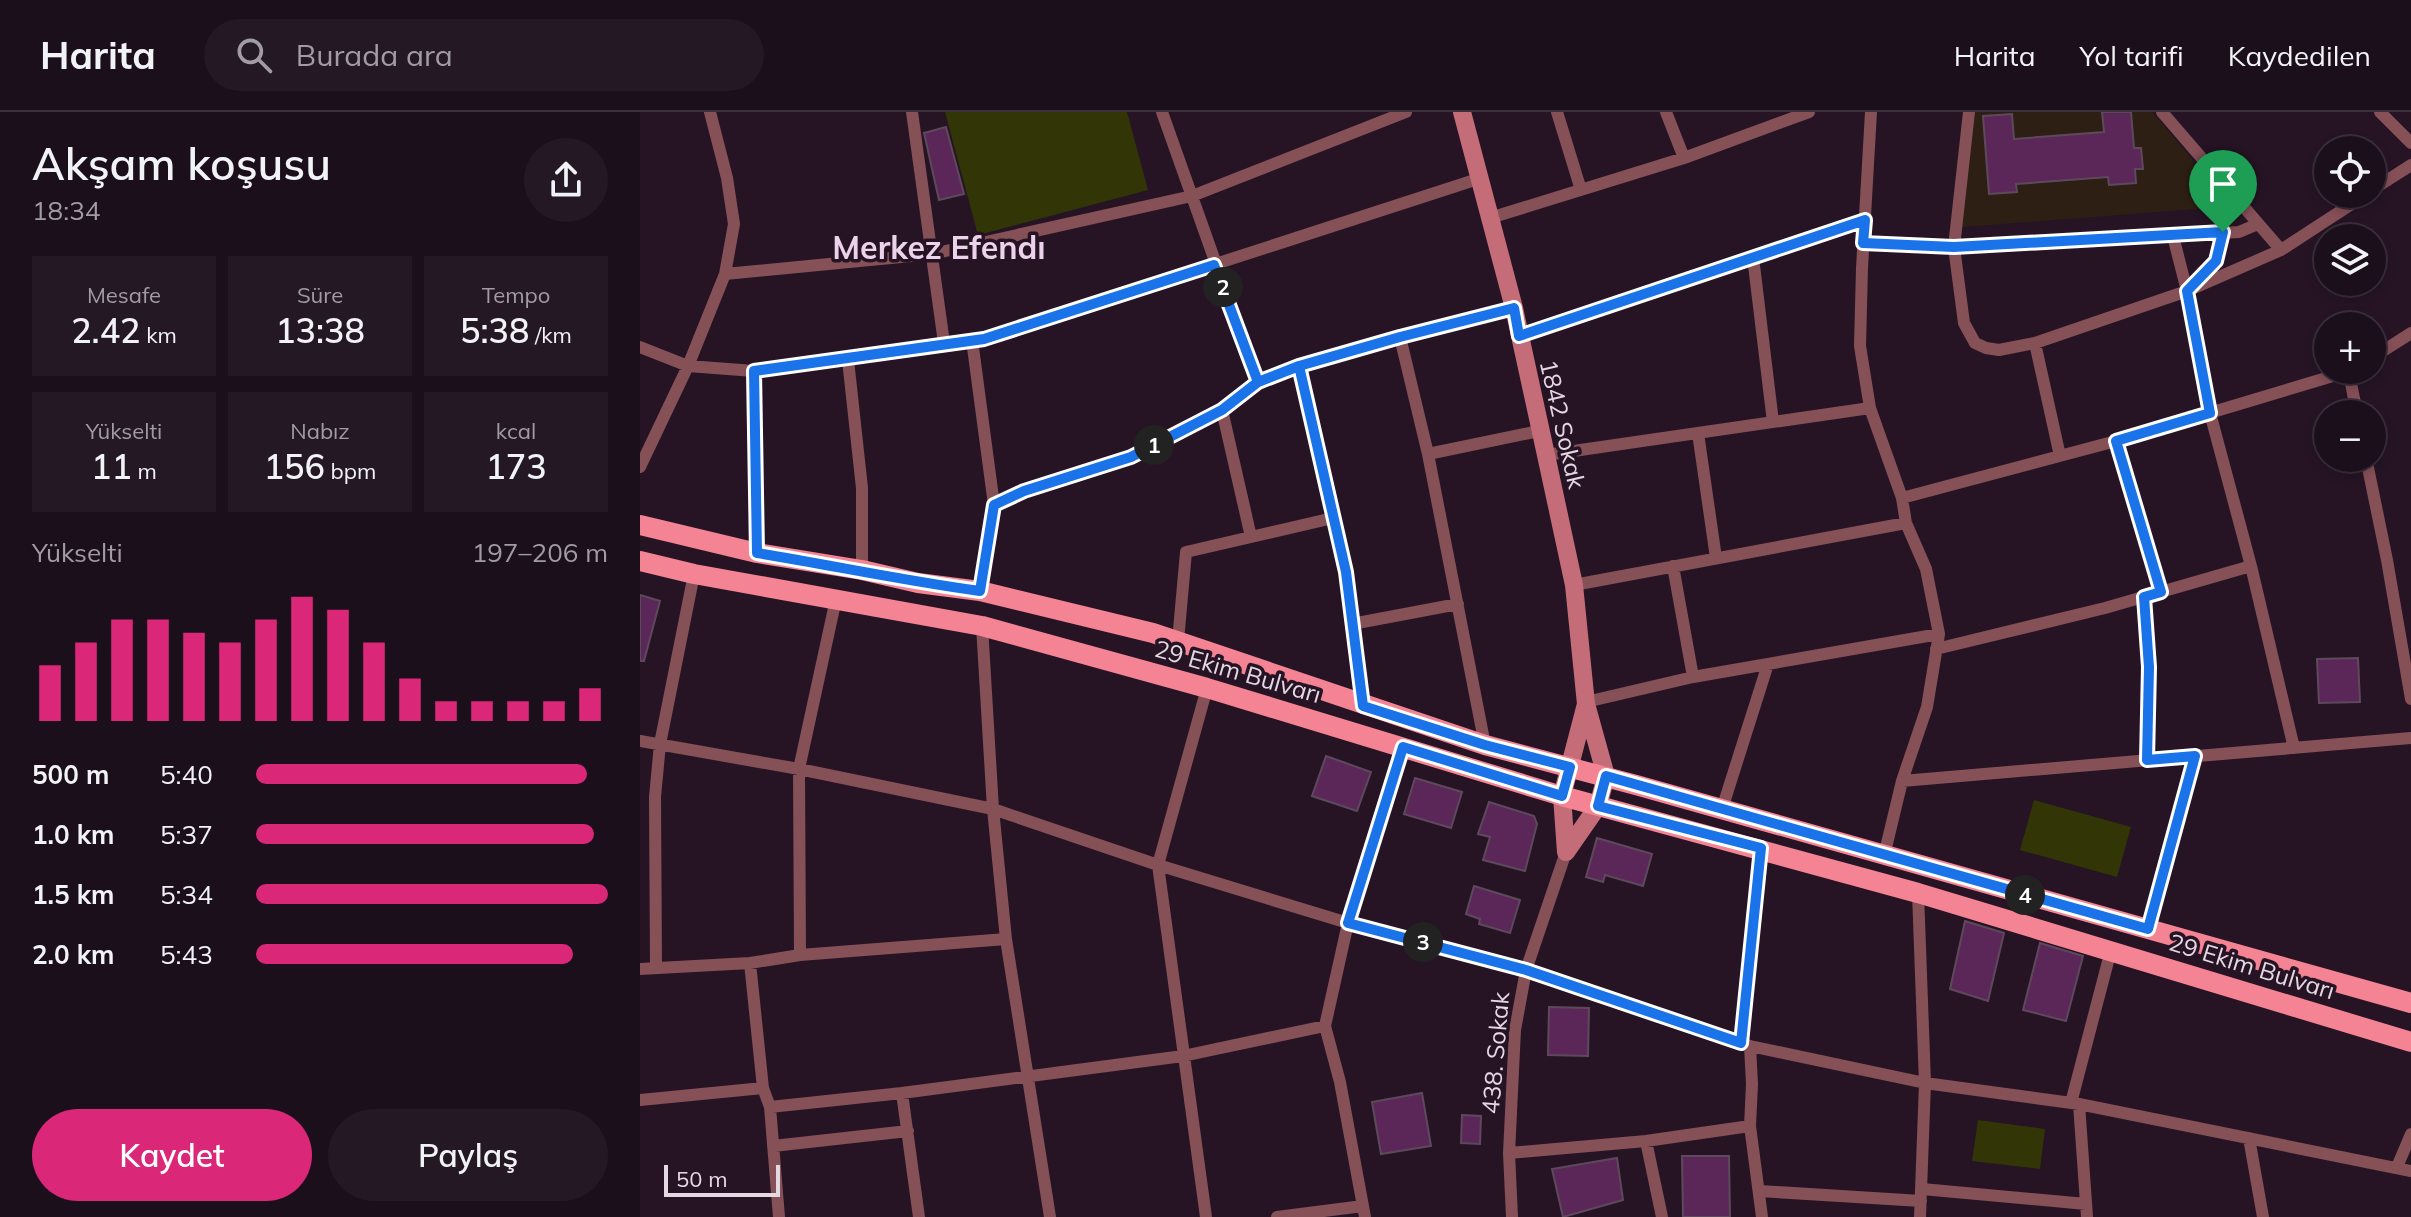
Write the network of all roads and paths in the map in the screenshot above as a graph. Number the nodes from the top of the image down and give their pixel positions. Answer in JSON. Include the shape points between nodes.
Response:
{"nodes":[{"id":1,"x":710,"y":112,"type":"edge"},
{"id":2,"x":912,"y":112,"type":"edge"},
{"id":3,"x":1162,"y":112,"type":"edge"},
{"id":4,"x":1406,"y":112,"type":"edge"},
{"id":5,"x":1462,"y":112,"type":"edge"},
{"id":6,"x":1557,"y":112,"type":"edge"},
{"id":7,"x":1666,"y":112,"type":"edge"},
{"id":8,"x":1809,"y":112,"type":"edge"},
{"id":9,"x":1871,"y":112,"type":"edge"},
{"id":10,"x":1969,"y":112,"type":"edge"},
{"id":11,"x":2162,"y":112,"type":"edge"},
{"id":12,"x":2380,"y":112,"type":"edge"},
{"id":13,"x":2411,"y":143,"type":"edge"},
{"id":14,"x":1684,"y":158,"type":"junction"},
{"id":15,"x":2411,"y":165,"type":"edge"},
{"id":16,"x":1481,"y":178,"type":"junction"},
{"id":17,"x":2386,"y":181,"type":"edge"},
{"id":18,"x":1581,"y":190,"type":"junction"},
{"id":19,"x":1192,"y":196,"type":"junction"},
{"id":20,"x":2346,"y":208,"type":"edge"},
{"id":21,"x":1490,"y":218,"type":"junction"},
{"id":22,"x":1865,"y":220,"type":"junction"},
{"id":23,"x":2258,"y":224,"type":"junction"},
{"id":24,"x":2223,"y":232,"type":"junction"},
{"id":25,"x":2173,"y":236,"type":"junction"},
{"id":26,"x":1863,"y":243,"type":"junction"},
{"id":27,"x":1954,"y":247,"type":"junction"},
{"id":28,"x":2281,"y":250,"type":"junction"},
{"id":29,"x":932,"y":254,"type":"junction"},
{"id":30,"x":1753,"y":257,"type":"junction"},
{"id":31,"x":1214,"y":265,"type":"junction"},
{"id":32,"x":725,"y":274,"type":"junction"},
{"id":33,"x":2187,"y":291,"type":"junction"},
{"id":34,"x":1514,"y":308,"type":"junction"},
{"id":35,"x":2411,"y":333,"type":"edge"},
{"id":36,"x":1519,"y":336,"type":"junction"},
{"id":37,"x":1400,"y":337,"type":"junction"},
{"id":38,"x":972,"y":340,"type":"junction"},
{"id":39,"x":944,"y":343,"type":"junction"},
{"id":40,"x":2035,"y":343,"type":"junction"},
{"id":41,"x":640,"y":347,"type":"edge"},
{"id":42,"x":2386,"y":349,"type":"edge"},
{"id":43,"x":848,"y":360,"type":"junction"},
{"id":44,"x":688,"y":366,"type":"junction"},
{"id":45,"x":1299,"y":366,"type":"junction"},
{"id":46,"x":754,"y":371,"type":"junction"},
{"id":47,"x":1258,"y":382,"type":"junction"},
{"id":48,"x":2314,"y":382,"type":"edge"},
{"id":49,"x":1870,"y":408,"type":"junction"},
{"id":50,"x":1222,"y":410,"type":"junction"},
{"id":51,"x":2210,"y":413,"type":"junction"},
{"id":52,"x":1773,"y":422,"type":"junction"},
{"id":53,"x":1539,"y":431,"type":"junction"},
{"id":54,"x":1698,"y":433,"type":"junction"},
{"id":55,"x":2116,"y":441,"type":"junction"},
{"id":56,"x":1428,"y":454,"type":"junction"},
{"id":57,"x":1546,"y":455,"type":"junction"},
{"id":58,"x":2060,"y":456,"type":"junction"},
{"id":59,"x":640,"y":467,"type":"edge"},
{"id":60,"x":2369,"y":472,"type":"edge"},
{"id":61,"x":1902,"y":498,"type":"junction"},
{"id":62,"x":994,"y":505,"type":"junction"},
{"id":63,"x":1333,"y":518,"type":"junction"},
{"id":64,"x":1906,"y":523,"type":"junction"},
{"id":65,"x":640,"y":525,"type":"edge"},
{"id":66,"x":1251,"y":537,"type":"junction"},
{"id":67,"x":757,"y":553,"type":"junction"},
{"id":68,"x":1716,"y":558,"type":"junction"},
{"id":69,"x":640,"y":561,"type":"edge"},
{"id":70,"x":1673,"y":566,"type":"junction"},
{"id":71,"x":2251,"y":566,"type":"junction"},
{"id":72,"x":862,"y":570,"type":"junction"},
{"id":73,"x":694,"y":574,"type":"junction"},
{"id":74,"x":1574,"y":585,"type":"junction"},
{"id":75,"x":980,"y":591,"type":"junction"},
{"id":76,"x":2161,"y":592,"type":"junction"},
{"id":77,"x":2144,"y":597,"type":"junction"},
{"id":78,"x":836,"y":599,"type":"junction"},
{"id":79,"x":2411,"y":601,"type":"edge"},
{"id":80,"x":1458,"y":604,"type":"junction"},
{"id":81,"x":2395,"y":604,"type":"junction"},
{"id":82,"x":1352,"y":624,"type":"junction"},
{"id":83,"x":982,"y":626,"type":"junction"},
{"id":84,"x":1939,"y":634,"type":"junction"},
{"id":85,"x":1178,"y":641,"type":"junction"},
{"id":86,"x":1936,"y":649,"type":"junction"},
{"id":87,"x":1768,"y":664,"type":"junction"},
{"id":88,"x":1693,"y":677,"type":"junction"},
{"id":89,"x":1207,"y":688,"type":"junction"},
{"id":90,"x":2411,"y":699,"type":"edge"},
{"id":91,"x":1586,"y":703,"type":"junction"},
{"id":92,"x":1363,"y":706,"type":"junction"},
{"id":93,"x":2411,"y":738,"type":"edge"},
{"id":94,"x":640,"y":741,"type":"edge"},
{"id":95,"x":660,"y":744,"type":"junction"},
{"id":96,"x":1485,"y":745,"type":"junction"},
{"id":97,"x":1403,"y":747,"type":"junction"},
{"id":98,"x":2294,"y":748,"type":"junction"},
{"id":99,"x":2195,"y":756,"type":"junction"},
{"id":100,"x":2147,"y":760,"type":"junction"},
{"id":101,"x":1570,"y":767,"type":"junction"},
{"id":102,"x":799,"y":769,"type":"junction"},
{"id":103,"x":1606,"y":776,"type":"junction"},
{"id":104,"x":1902,"y":781,"type":"junction"},
{"id":105,"x":1562,"y":796,"type":"junction"},
{"id":106,"x":1598,"y":806,"type":"junction"},
{"id":107,"x":993,"y":809,"type":"junction"},
{"id":108,"x":1722,"y":809,"type":"junction"},
{"id":109,"x":1761,"y":848,"type":"junction"},
{"id":110,"x":1566,"y":852,"type":"junction"},
{"id":111,"x":1884,"y":856,"type":"junction"},
{"id":112,"x":1158,"y":865,"type":"junction"},
{"id":113,"x":1918,"y":893,"type":"junction"},
{"id":114,"x":1348,"y":923,"type":"junction"},
{"id":115,"x":2148,"y":929,"type":"junction"},
{"id":116,"x":1006,"y":939,"type":"junction"},
{"id":117,"x":2111,"y":950,"type":"junction"},
{"id":118,"x":800,"y":955,"type":"junction"},
{"id":119,"x":750,"y":963,"type":"junction"},
{"id":120,"x":656,"y":968,"type":"junction"},
{"id":121,"x":640,"y":969,"type":"edge"},
{"id":122,"x":1526,"y":970,"type":"junction"},
{"id":123,"x":2411,"y":1003,"type":"edge"},
{"id":124,"x":1325,"y":1026,"type":"junction"},
{"id":125,"x":2411,"y":1042,"type":"edge"},
{"id":126,"x":1745,"y":1045,"type":"junction"},
{"id":127,"x":1183,"y":1056,"type":"junction"},
{"id":128,"x":1028,"y":1076,"type":"junction"},
{"id":129,"x":1925,"y":1083,"type":"junction"},
{"id":130,"x":763,"y":1088,"type":"junction"},
{"id":131,"x":902,"y":1093,"type":"junction"},
{"id":132,"x":640,"y":1100,"type":"edge"},
{"id":133,"x":2075,"y":1104,"type":"junction"},
{"id":134,"x":770,"y":1107,"type":"junction"},
{"id":135,"x":1750,"y":1126,"type":"junction"},
{"id":136,"x":908,"y":1131,"type":"junction"},
{"id":137,"x":2411,"y":1134,"type":"edge"},
{"id":138,"x":2249,"y":1138,"type":"junction"},
{"id":139,"x":1646,"y":1141,"type":"junction"},
{"id":140,"x":773,"y":1146,"type":"junction"},
{"id":141,"x":1509,"y":1153,"type":"junction"},
{"id":142,"x":2397,"y":1167,"type":"junction"},
{"id":143,"x":2411,"y":1171,"type":"edge"},
{"id":144,"x":1760,"y":1191,"type":"junction"},
{"id":145,"x":1922,"y":1195,"type":"junction"},
{"id":146,"x":2086,"y":1211,"type":"edge"},
{"id":147,"x":1364,"y":1212,"type":"edge"},
{"id":148,"x":779,"y":1217,"type":"edge"},
{"id":149,"x":919,"y":1217,"type":"edge"},
{"id":150,"x":1050,"y":1217,"type":"edge"},
{"id":151,"x":1206,"y":1217,"type":"edge"},
{"id":152,"x":1277,"y":1217,"type":"edge"},
{"id":153,"x":1512,"y":1217,"type":"edge"},
{"id":154,"x":1662,"y":1217,"type":"edge"},
{"id":155,"x":1762,"y":1217,"type":"edge"},
{"id":156,"x":1920,"y":1217,"type":"edge"},
{"id":157,"x":2263,"y":1217,"type":"edge"}],
"edges":[{"from":1,"to":32,"type":"street","via":[[734,224]]},
{"from":2,"to":29,"type":"street"},
{"from":3,"to":19,"type":"street"},
{"from":4,"to":19,"type":"street"},
{"from":5,"to":16,"type":"street","name":"1842 Sokak"},
{"from":6,"to":18,"type":"street"},
{"from":7,"to":14,"type":"street"},
{"from":8,"to":14,"type":"street"},
{"from":9,"to":22,"type":"street"},
{"from":10,"to":27,"type":"street"},
{"from":11,"to":23,"type":"street"},
{"from":12,"to":13,"type":"street"},
{"from":14,"to":18,"type":"street"},
{"from":15,"to":17,"type":"street"},
{"from":16,"to":21,"type":"street","name":"1842 Sokak"},
{"from":16,"to":31,"type":"street"},
{"from":18,"to":21,"type":"street"},
{"from":19,"to":29,"type":"street"},
{"from":19,"to":31,"type":"street"},
{"from":20,"to":28,"type":"street"},
{"from":21,"to":34,"type":"street","name":"1842 Sokak"},
{"from":22,"to":26,"type":"street"},
{"from":22,"to":30,"type":"street"},
{"from":23,"to":24,"type":"street"},
{"from":23,"to":28,"type":"street"},
{"from":24,"to":25,"type":"street"},
{"from":24,"to":33,"type":"street","via":[[2216,261]]},
{"from":25,"to":27,"type":"street"},
{"from":25,"to":33,"type":"street"},
{"from":26,"to":27,"type":"street"},
{"from":26,"to":49,"type":"street","via":[[1860,346]]},
{"from":27,"to":40,"type":"street","via":[[1964,323],[1975,343],[1999,350]]},
{"from":28,"to":33,"type":"street"},
{"from":29,"to":32,"type":"street"},
{"from":29,"to":39,"type":"street"},
{"from":30,"to":36,"type":"street"},
{"from":30,"to":52,"type":"street"},
{"from":31,"to":38,"type":"street"},
{"from":31,"to":47,"type":"street"},
{"from":32,"to":44,"type":"street"},
{"from":33,"to":40,"type":"street"},
{"from":33,"to":51,"type":"street"},
{"from":34,"to":36,"type":"street","name":"1842 Sokak"},
{"from":34,"to":37,"type":"street"},
{"from":35,"to":42,"type":"street"},
{"from":36,"to":53,"type":"street","name":"1842 Sokak"},
{"from":37,"to":45,"type":"street"},
{"from":37,"to":56,"type":"street"},
{"from":38,"to":39,"type":"street"},
{"from":38,"to":62,"type":"street"},
{"from":39,"to":43,"type":"street"},
{"from":40,"to":58,"type":"street"},
{"from":41,"to":44,"type":"street"},
{"from":43,"to":46,"type":"street"},
{"from":43,"to":72,"type":"street","via":[[862,488]]},
{"from":44,"to":46,"type":"street"},
{"from":44,"to":59,"type":"street"},
{"from":45,"to":47,"type":"street"},
{"from":45,"to":63,"type":"street"},
{"from":46,"to":67,"type":"street"},
{"from":47,"to":50,"type":"street"},
{"from":48,"to":51,"type":"street"},
{"from":49,"to":52,"type":"street"},
{"from":49,"to":61,"type":"street"},
{"from":50,"to":62,"type":"street","via":[[1131,457]]},
{"from":50,"to":66,"type":"street"},
{"from":51,"to":55,"type":"street"},
{"from":51,"to":71,"type":"street"},
{"from":52,"to":54,"type":"street"},
{"from":53,"to":56,"type":"street"},
{"from":53,"to":57,"type":"street","name":"1842 Sokak"},
{"from":54,"to":57,"type":"street"},
{"from":54,"to":68,"type":"street"},
{"from":55,"to":58,"type":"street"},
{"from":55,"to":76,"type":"street"},
{"from":56,"to":80,"type":"street"},
{"from":57,"to":74,"type":"street","name":"1842 Sokak"},
{"from":58,"to":61,"type":"street"},
{"from":60,"to":81,"type":"street"},
{"from":61,"to":64,"type":"street"},
{"from":62,"to":75,"type":"street"},
{"from":63,"to":66,"type":"street"},
{"from":63,"to":82,"type":"street"},
{"from":64,"to":68,"type":"street"},
{"from":64,"to":84,"type":"street","via":[[1926,569]]},
{"from":65,"to":67,"type":"main road","name":"29 Ekim Bulvarı"},
{"from":66,"to":85,"type":"street","via":[[1186,552]]},
{"from":67,"to":72,"type":"main road","name":"29 Ekim Bulvarı"},
{"from":68,"to":70,"type":"street"},
{"from":69,"to":73,"type":"main road","name":"29 Ekim Bulvarı"},
{"from":70,"to":74,"type":"street"},
{"from":70,"to":88,"type":"street"},
{"from":71,"to":76,"type":"street"},
{"from":71,"to":98,"type":"street"},
{"from":72,"to":75,"type":"main road","name":"29 Ekim Bulvarı"},
{"from":73,"to":78,"type":"main road","name":"29 Ekim Bulvarı"},
{"from":73,"to":95,"type":"street"},
{"from":74,"to":91,"type":"street","name":"1842 Sokak"},
{"from":75,"to":85,"type":"main road","name":"29 Ekim Bulvarı"},
{"from":76,"to":77,"type":"street"},
{"from":77,"to":86,"type":"street"},
{"from":77,"to":100,"type":"street"},
{"from":78,"to":83,"type":"main road","name":"29 Ekim Bulvarı"},
{"from":78,"to":102,"type":"street"},
{"from":79,"to":81,"type":"street"},
{"from":80,"to":82,"type":"street"},
{"from":80,"to":96,"type":"street"},
{"from":81,"to":90,"type":"street"},
{"from":82,"to":92,"type":"street"},
{"from":83,"to":89,"type":"main road","name":"29 Ekim Bulvarı"},
{"from":83,"to":107,"type":"street"},
{"from":84,"to":86,"type":"street"},
{"from":84,"to":87,"type":"street"},
{"from":85,"to":92,"type":"main road","name":"29 Ekim Bulvarı"},
{"from":86,"to":104,"type":"street","via":[[1927,707]]},
{"from":87,"to":88,"type":"street"},
{"from":87,"to":108,"type":"street"},
{"from":88,"to":91,"type":"street"},
{"from":89,"to":97,"type":"main road","name":"29 Ekim Bulvarı"},
{"from":89,"to":112,"type":"street"},
{"from":91,"to":101,"type":"street"},
{"from":91,"to":103,"type":"street"},
{"from":92,"to":96,"type":"main road","name":"29 Ekim Bulvarı"},
{"from":93,"to":98,"type":"street"},
{"from":94,"to":95,"type":"street"},
{"from":95,"to":102,"type":"street"},
{"from":95,"to":120,"type":"street","via":[[655,797]]},
{"from":96,"to":101,"type":"main road","name":"29 Ekim Bulvarı"},
{"from":97,"to":105,"type":"main road","name":"29 Ekim Bulvarı"},
{"from":97,"to":114,"type":"street"},
{"from":98,"to":99,"type":"street"},
{"from":99,"to":100,"type":"street"},
{"from":99,"to":115,"type":"street"},
{"from":100,"to":104,"type":"street"},
{"from":101,"to":103,"type":"main road","name":"29 Ekim Bulvarı"},
{"from":101,"to":105,"type":"street"},
{"from":102,"to":107,"type":"street"},
{"from":102,"to":118,"type":"street"},
{"from":103,"to":106,"type":"street"},
{"from":103,"to":108,"type":"main road","name":"29 Ekim Bulvarı"},
{"from":104,"to":111,"type":"street"},
{"from":105,"to":106,"type":"main road","name":"29 Ekim Bulvarı"},
{"from":105,"to":110,"type":"street"},
{"from":106,"to":109,"type":"main road","name":"29 Ekim Bulvarı"},
{"from":106,"to":110,"type":"street"},
{"from":107,"to":112,"type":"street"},
{"from":107,"to":116,"type":"street"},
{"from":108,"to":111,"type":"main road","name":"29 Ekim Bulvarı"},
{"from":109,"to":113,"type":"main road","name":"29 Ekim Bulvarı"},
{"from":109,"to":126,"type":"street"},
{"from":110,"to":122,"type":"street","name":"438. Sokak"},
{"from":111,"to":115,"type":"main road","name":"29 Ekim Bulvarı"},
{"from":112,"to":114,"type":"street"},
{"from":112,"to":127,"type":"street"},
{"from":113,"to":117,"type":"main road","name":"29 Ekim Bulvarı"},
{"from":113,"to":129,"type":"street"},
{"from":114,"to":122,"type":"street"},
{"from":114,"to":124,"type":"street"},
{"from":115,"to":123,"type":"main road","name":"29 Ekim Bulvarı"},
{"from":116,"to":118,"type":"street"},
{"from":116,"to":128,"type":"street"},
{"from":117,"to":125,"type":"main road","name":"29 Ekim Bulvarı"},
{"from":117,"to":133,"type":"street"},
{"from":118,"to":119,"type":"street"},
{"from":119,"to":120,"type":"street"},
{"from":119,"to":130,"type":"street"},
{"from":120,"to":121,"type":"street"},
{"from":122,"to":126,"type":"street"},
{"from":122,"to":141,"type":"street","name":"438. Sokak","via":[[1515,1030]]},
{"from":124,"to":127,"type":"street"},
{"from":124,"to":147,"type":"street"},
{"from":126,"to":129,"type":"street"},
{"from":126,"to":135,"type":"street","via":[[1752,1084]]},
{"from":127,"to":128,"type":"street"},
{"from":127,"to":151,"type":"street"},
{"from":128,"to":131,"type":"street"},
{"from":128,"to":150,"type":"street"},
{"from":129,"to":133,"type":"street"},
{"from":129,"to":145,"type":"street"},
{"from":130,"to":132,"type":"street"},
{"from":130,"to":134,"type":"street"},
{"from":131,"to":134,"type":"street"},
{"from":131,"to":136,"type":"street"},
{"from":133,"to":138,"type":"street"},
{"from":133,"to":146,"type":"street"},
{"from":134,"to":140,"type":"street"},
{"from":135,"to":139,"type":"street"},
{"from":135,"to":144,"type":"street"},
{"from":136,"to":140,"type":"street"},
{"from":136,"to":149,"type":"street"},
{"from":137,"to":142,"type":"street"},
{"from":138,"to":142,"type":"street"},
{"from":138,"to":157,"type":"street"},
{"from":139,"to":141,"type":"street"},
{"from":139,"to":154,"type":"street"},
{"from":140,"to":148,"type":"street"},
{"from":141,"to":153,"type":"street","name":"438. Sokak"},
{"from":142,"to":143,"type":"street"},
{"from":144,"to":145,"type":"street"},
{"from":144,"to":155,"type":"street"},
{"from":145,"to":146,"type":"street"},
{"from":145,"to":156,"type":"street"},
{"from":147,"to":152,"type":"street"}]}
